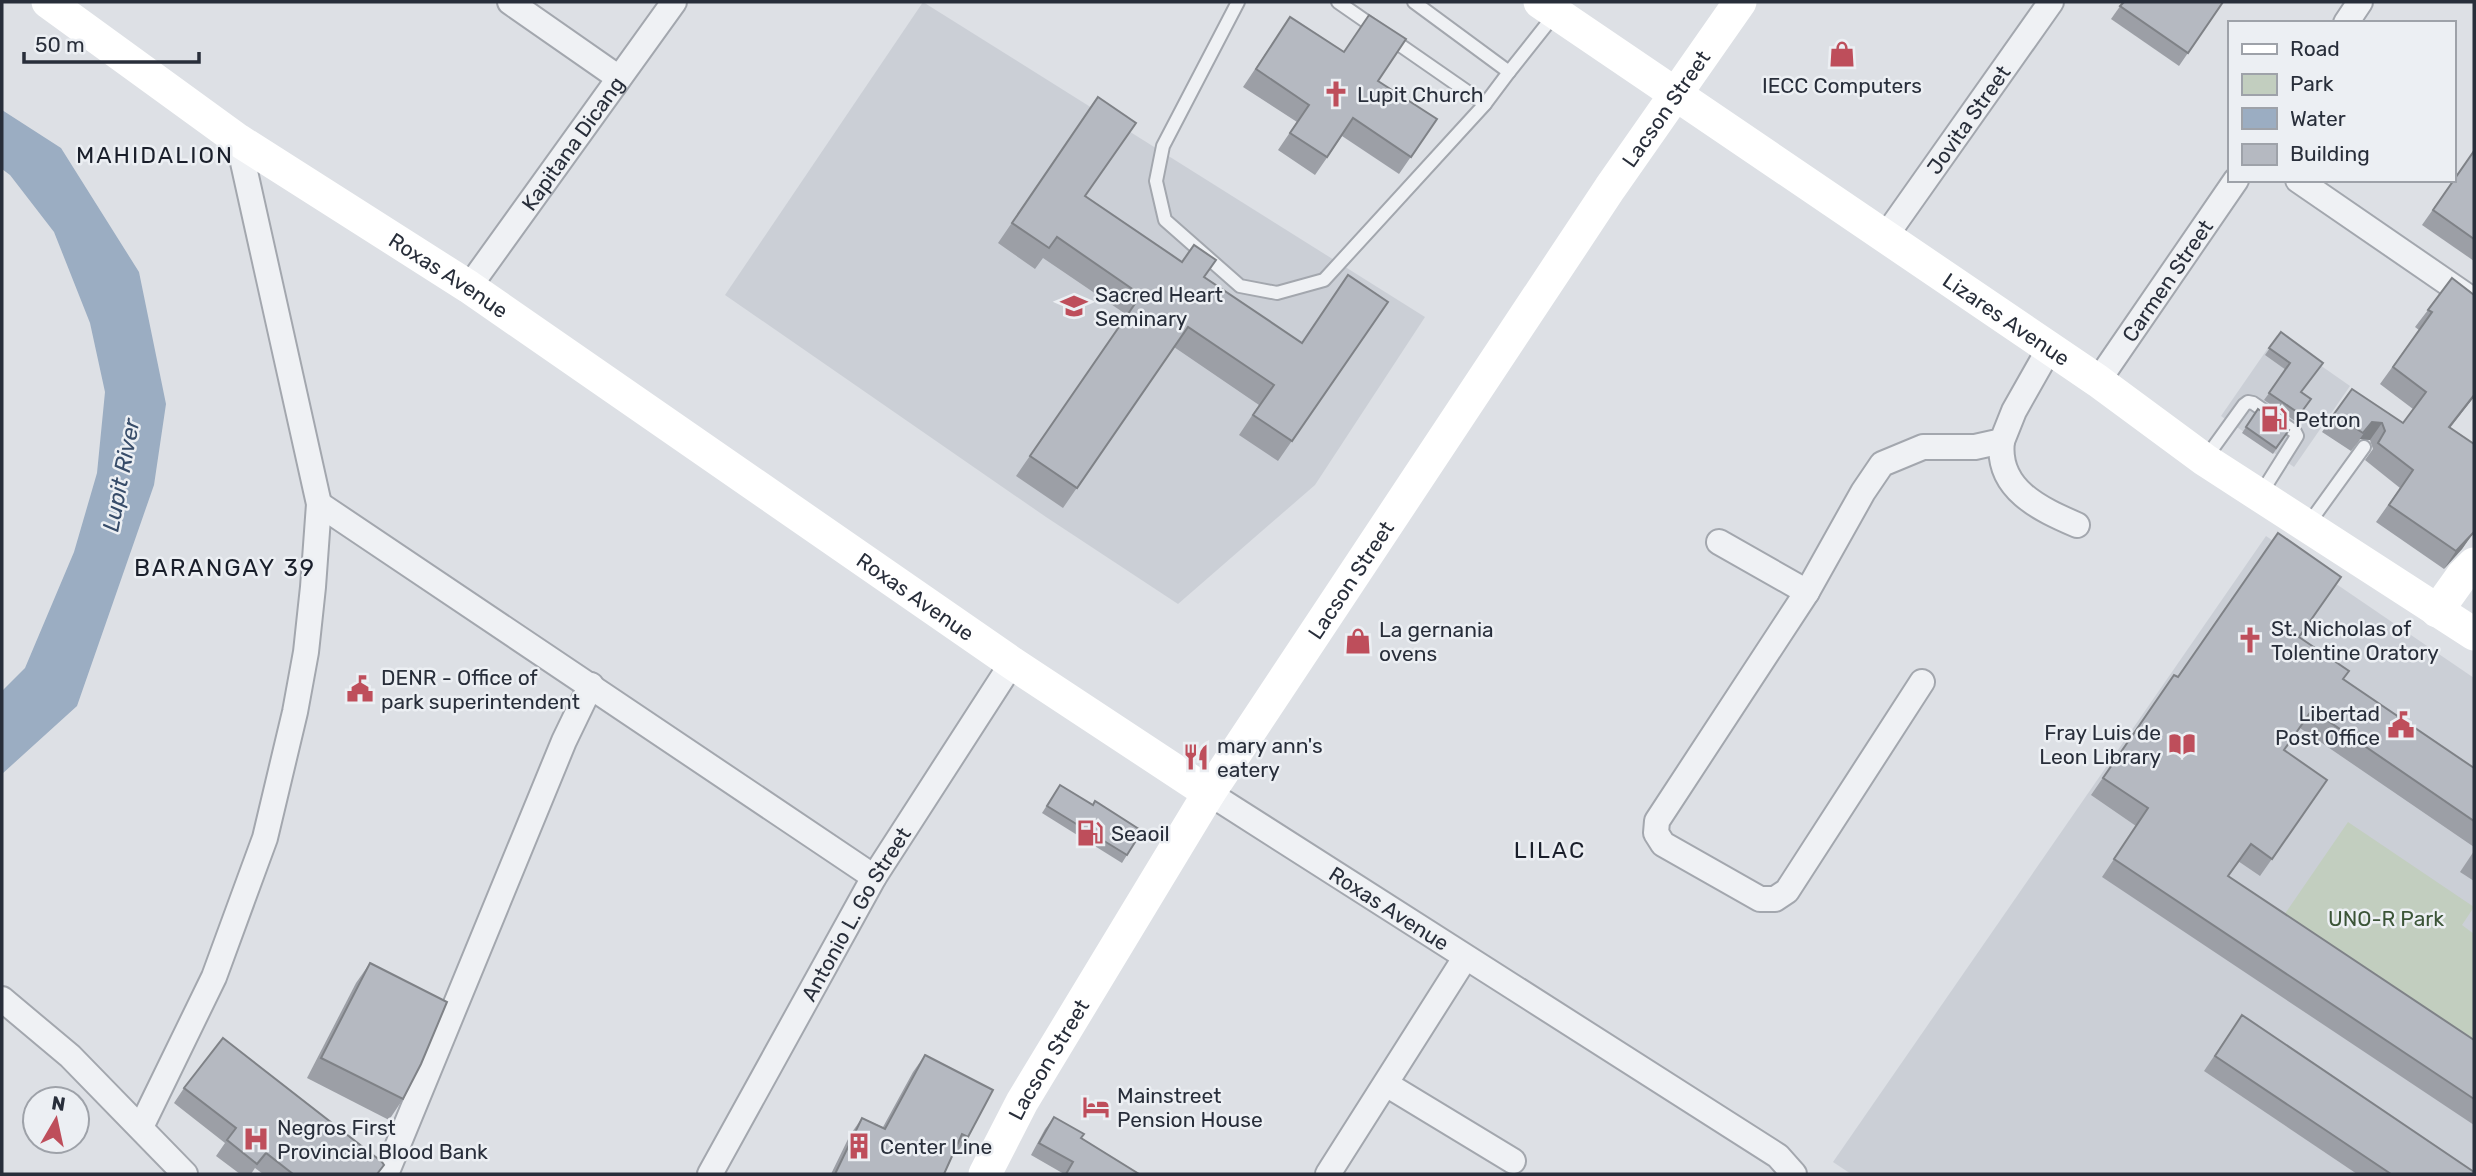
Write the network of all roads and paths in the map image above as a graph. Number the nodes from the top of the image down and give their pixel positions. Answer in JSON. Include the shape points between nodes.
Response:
{"nodes":[{"id":1,"x":48,"y":2,"type":"edge"},
{"id":2,"x":510,"y":2,"type":"edge"},
{"id":3,"x":674,"y":2,"type":"edge"},
{"id":4,"x":1238,"y":2,"type":"edge"},
{"id":5,"x":1338,"y":2,"type":"edge"},
{"id":6,"x":1414,"y":2,"type":"edge"},
{"id":7,"x":1740,"y":2,"type":"edge"},
{"id":8,"x":2050,"y":2,"type":"edge"},
{"id":9,"x":2360,"y":2,"type":"edge"},
{"id":10,"x":1548,"y":7,"type":"edge"},
{"id":11,"x":2347,"y":21,"type":"edge"},
{"id":12,"x":1509,"y":72,"type":"junction"},
{"id":13,"x":619,"y":78,"type":"junction"},
{"id":14,"x":1676,"y":95,"type":"junction"},
{"id":15,"x":1485,"y":104,"type":"junction"},
{"id":16,"x":238,"y":140,"type":"junction"},
{"id":17,"x":2235,"y":182,"type":"edge"},
{"id":18,"x":2301,"y":182,"type":"edge"},
{"id":19,"x":1885,"y":237,"type":"junction"},
{"id":20,"x":469,"y":287,"type":"junction"},
{"id":21,"x":2474,"y":300,"type":"edge"},
{"id":22,"x":2049,"y":349,"type":"junction"},
{"id":23,"x":2098,"y":381,"type":"junction"},
{"id":24,"x":2002,"y":441,"type":"junction"},
{"id":25,"x":2364,"y":447,"type":"edge"},
{"id":26,"x":2205,"y":460,"type":"junction"},
{"id":27,"x":2260,"y":496,"type":"junction"},
{"id":28,"x":319,"y":504,"type":"junction"},
{"id":29,"x":2077,"y":524,"type":"dead end"},
{"id":30,"x":2307,"y":526,"type":"junction"},
{"id":31,"x":1719,"y":542,"type":"dead end"},
{"id":32,"x":2474,"y":565,"type":"edge"},
{"id":33,"x":1807,"y":592,"type":"junction"},
{"id":34,"x":2437,"y":611,"type":"junction"},
{"id":35,"x":2474,"y":634,"type":"edge"},
{"id":36,"x":1012,"y":663,"type":"junction"},
{"id":37,"x":1922,"y":682,"type":"dead end"},
{"id":38,"x":592,"y":685,"type":"junction"},
{"id":39,"x":1209,"y":793,"type":"junction"},
{"id":40,"x":874,"y":877,"type":"junction"},
{"id":41,"x":1465,"y":958,"type":"junction"},
{"id":42,"x":2,"y":999,"type":"edge"},
{"id":43,"x":1386,"y":1084,"type":"junction"},
{"id":44,"x":141,"y":1126,"type":"junction"},
{"id":45,"x":1513,"y":1161,"type":"dead end"},
{"id":46,"x":185,"y":1174,"type":"edge"},
{"id":47,"x":386,"y":1174,"type":"edge"},
{"id":48,"x":710,"y":1174,"type":"edge"},
{"id":49,"x":985,"y":1174,"type":"edge"},
{"id":50,"x":1328,"y":1174,"type":"edge"},
{"id":51,"x":1794,"y":1174,"type":"edge"}],
"edges":[{"from":1,"to":16,"type":"street","name":"Roxas Avenue"},
{"from":2,"to":13,"type":"street"},
{"from":3,"to":13,"type":"street","name":"Kapitana Dicang"},
{"from":4,"to":15,"type":"lane","via":[[1163,146],[1156,181],[1165,220],[1240,286],[1277,293],[1324,280]]},
{"from":5,"to":15,"type":"lane"},
{"from":6,"to":12,"type":"lane"},
{"from":7,"to":14,"type":"street","name":"Lacson Street"},
{"from":8,"to":19,"type":"street","name":"Jovita Street"},
{"from":9,"to":11,"type":"street"},
{"from":10,"to":12,"type":"lane"},
{"from":10,"to":14,"type":"street","name":"Lizares Avenue"},
{"from":12,"to":15,"type":"lane"},
{"from":13,"to":20,"type":"street","name":"Kapitana Dicang"},
{"from":14,"to":19,"type":"street","name":"Lizares Avenue"},
{"from":14,"to":39,"type":"street","name":"Lacson Street"},
{"from":16,"to":20,"type":"street","name":"Roxas Avenue"},
{"from":16,"to":28,"type":"street"},
{"from":17,"to":23,"type":"street","name":"Carmen Street"},
{"from":18,"to":21,"type":"street"},
{"from":19,"to":22,"type":"street","name":"Lizares Avenue"},
{"from":20,"to":36,"type":"street","name":"Roxas Avenue"},
{"from":22,"to":23,"type":"street","name":"Lizares Avenue"},
{"from":22,"to":24,"type":"street"},
{"from":23,"to":26,"type":"street","name":"Lizares Avenue"},
{"from":24,"to":29,"type":"street","via":[[2005,468],[2022,495]]},
{"from":24,"to":33,"type":"street","via":[[1975,447],[1923,447],[1882,464]]},
{"from":25,"to":30,"type":"lane"},
{"from":26,"to":27,"type":"street","name":"Lizares Avenue"},
{"from":26,"to":27,"type":"lane","via":[[2244,405],[2253,403],[2297,436]]},
{"from":27,"to":30,"type":"street","name":"Lizares Avenue"},
{"from":28,"to":38,"type":"street"},
{"from":28,"to":44,"type":"street","via":[[306,652],[265,838],[214,977]]},
{"from":30,"to":34,"type":"street","name":"Lizares Avenue"},
{"from":31,"to":33,"type":"street"},
{"from":32,"to":34,"type":"street"},
{"from":33,"to":37,"type":"street","via":[[1657,821],[1656,833],[1662,844],[1760,899],[1775,899],[1787,891]]},
{"from":34,"to":35,"type":"street","name":"Lizares Avenue"},
{"from":36,"to":39,"type":"street","name":"Roxas Avenue"},
{"from":36,"to":40,"type":"street","name":"Antonio L. Go Street"},
{"from":38,"to":40,"type":"street"},
{"from":38,"to":47,"type":"street","via":[[564,741]]},
{"from":39,"to":41,"type":"street","name":"Roxas Avenue"},
{"from":39,"to":49,"type":"street","name":"Lacson Street","via":[[1022,1102]]},
{"from":40,"to":48,"type":"street","name":"Antonio L. Go Street"},
{"from":41,"to":43,"type":"street"},
{"from":41,"to":51,"type":"street","name":"Roxas Avenue","via":[[1778,1156]]},
{"from":42,"to":44,"type":"street","via":[[71,1056]]},
{"from":43,"to":45,"type":"street"},
{"from":43,"to":50,"type":"street"},
{"from":44,"to":46,"type":"street"}]}
